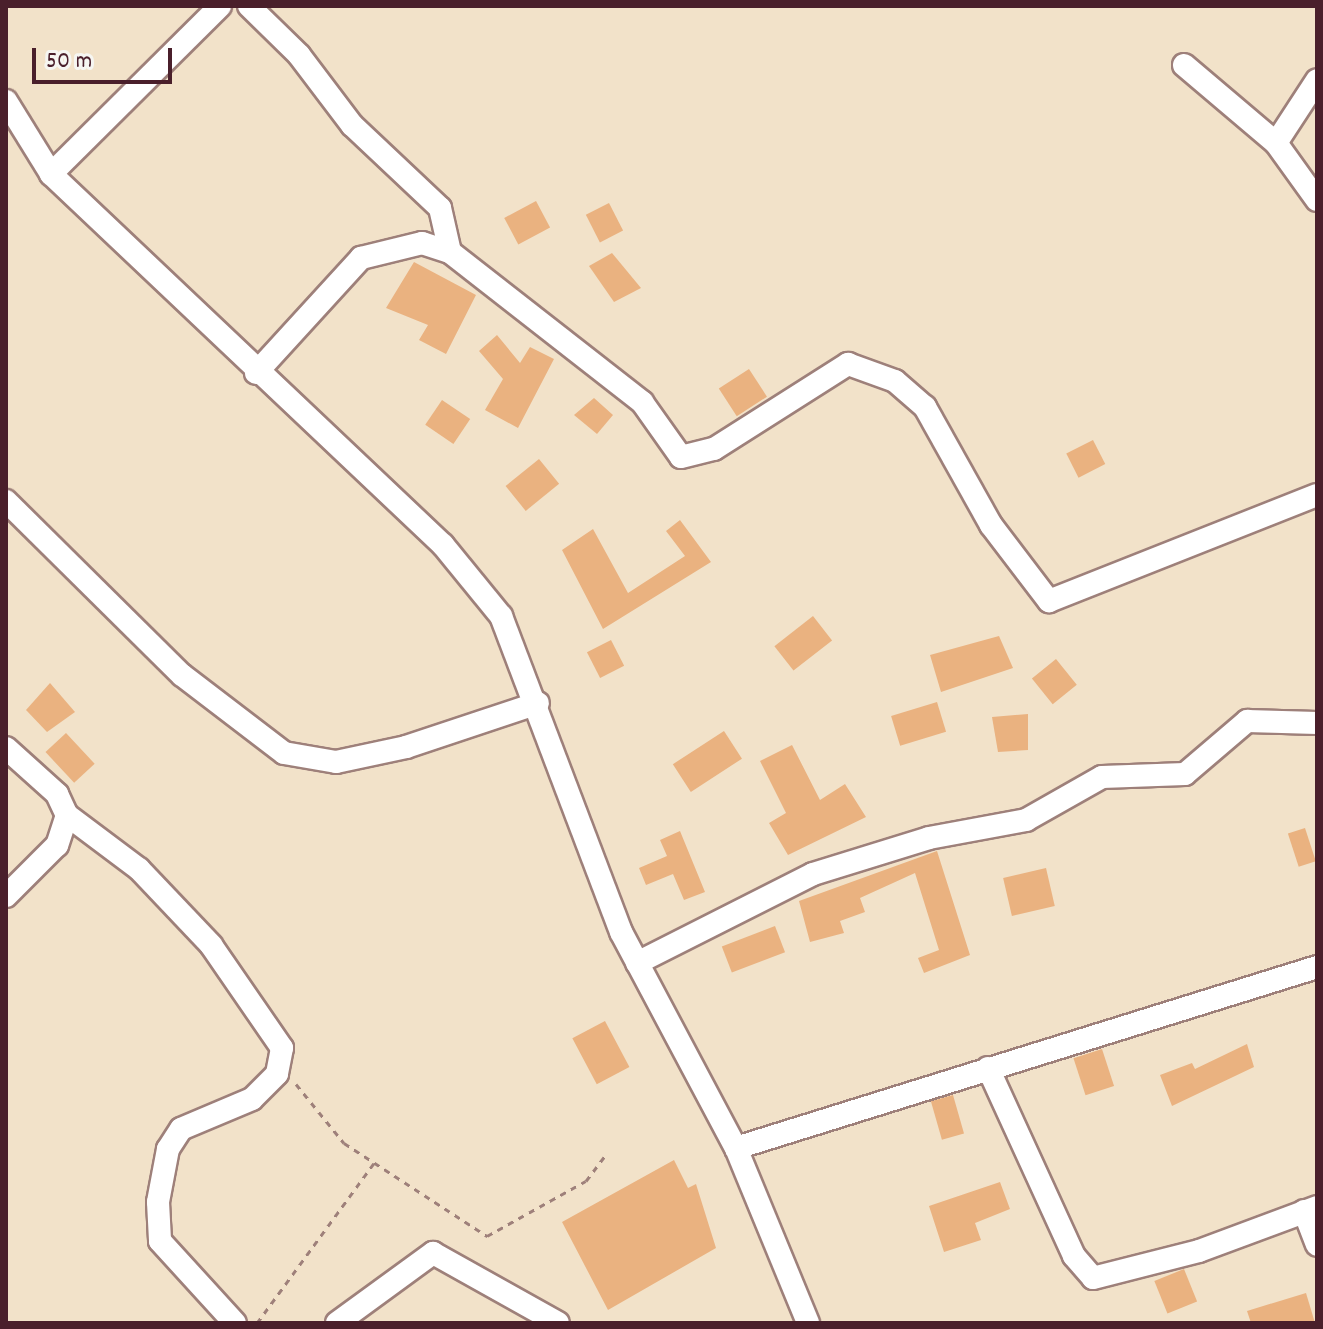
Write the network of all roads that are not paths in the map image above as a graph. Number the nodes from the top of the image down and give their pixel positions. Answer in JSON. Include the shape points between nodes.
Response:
{"nodes":[{"id":1,"x":220,"y":6,"type":"edge"},
{"id":2,"x":249,"y":6,"type":"edge"},
{"id":3,"x":1184,"y":65,"type":"dead end"},
{"id":4,"x":1317,"y":80,"type":"edge"},
{"id":5,"x":9,"y":116,"type":"edge"},
{"id":6,"x":1276,"y":143,"type":"junction"},
{"id":7,"x":51,"y":174,"type":"junction"},
{"id":8,"x":1317,"y":200,"type":"edge"},
{"id":9,"x":450,"y":252,"type":"junction"},
{"id":10,"x":256,"y":373,"type":"junction"},
{"id":11,"x":1317,"y":495,"type":"edge"},
{"id":12,"x":6,"y":501,"type":"edge"},
{"id":13,"x":538,"y":703,"type":"junction"},
{"id":14,"x":1317,"y":723,"type":"edge"},
{"id":15,"x":6,"y":748,"type":"edge"},
{"id":16,"x":67,"y":815,"type":"junction"},
{"id":17,"x":6,"y":896,"type":"edge"},
{"id":18,"x":637,"y":963,"type":"junction"},
{"id":19,"x":1317,"y":967,"type":"edge"},
{"id":20,"x":988,"y":1068,"type":"junction"},
{"id":21,"x":736,"y":1148,"type":"junction"},
{"id":22,"x":1310,"y":1209,"type":"edge"},
{"id":23,"x":1317,"y":1245,"type":"edge"},
{"id":24,"x":801,"y":1321,"type":"edge"},
{"id":25,"x":235,"y":1323,"type":"edge"},
{"id":26,"x":337,"y":1323,"type":"edge"},
{"id":27,"x":558,"y":1323,"type":"edge"}],
"edges":[{"from":1,"to":7,"type":"street"},
{"from":2,"to":9,"type":"street","via":[[299,55],[352,125],[440,208]]},
{"from":3,"to":6,"type":"street"},
{"from":4,"to":6,"type":"street"},
{"from":5,"to":7,"type":"street"},
{"from":6,"to":8,"type":"street"},
{"from":7,"to":10,"type":"street"},
{"from":9,"to":10,"type":"street","via":[[400,244],[361,258]]},
{"from":9,"to":11,"type":"street","via":[[642,402],[681,457],[714,449],[848,364],[895,381],[925,407],[991,525],[1049,601]]},
{"from":10,"to":13,"type":"street","via":[[476,581],[501,616]]},
{"from":12,"to":13,"type":"street","via":[[182,675],[284,753],[336,762],[406,747]]},
{"from":13,"to":18,"type":"street"},
{"from":14,"to":18,"type":"street","via":[[1247,721],[1185,774],[1102,777],[1026,820],[929,838],[813,874]]},
{"from":15,"to":16,"type":"street","via":[[57,794]]},
{"from":16,"to":17,"type":"street","via":[[57,845]]},
{"from":16,"to":25,"type":"street","via":[[139,869],[211,945],[279,1041],[283,1059],[252,1099],[181,1129],[168,1149],[160,1189],[160,1241]]},
{"from":18,"to":21,"type":"street"},
{"from":19,"to":20,"type":"street"},
{"from":20,"to":21,"type":"street"},
{"from":20,"to":22,"type":"street","via":[[1074,1256],[1093,1278],[1120,1276]]},
{"from":21,"to":24,"type":"street"},
{"from":22,"to":23,"type":"street"},
{"from":26,"to":27,"type":"street","via":[[433,1253]]}]}
